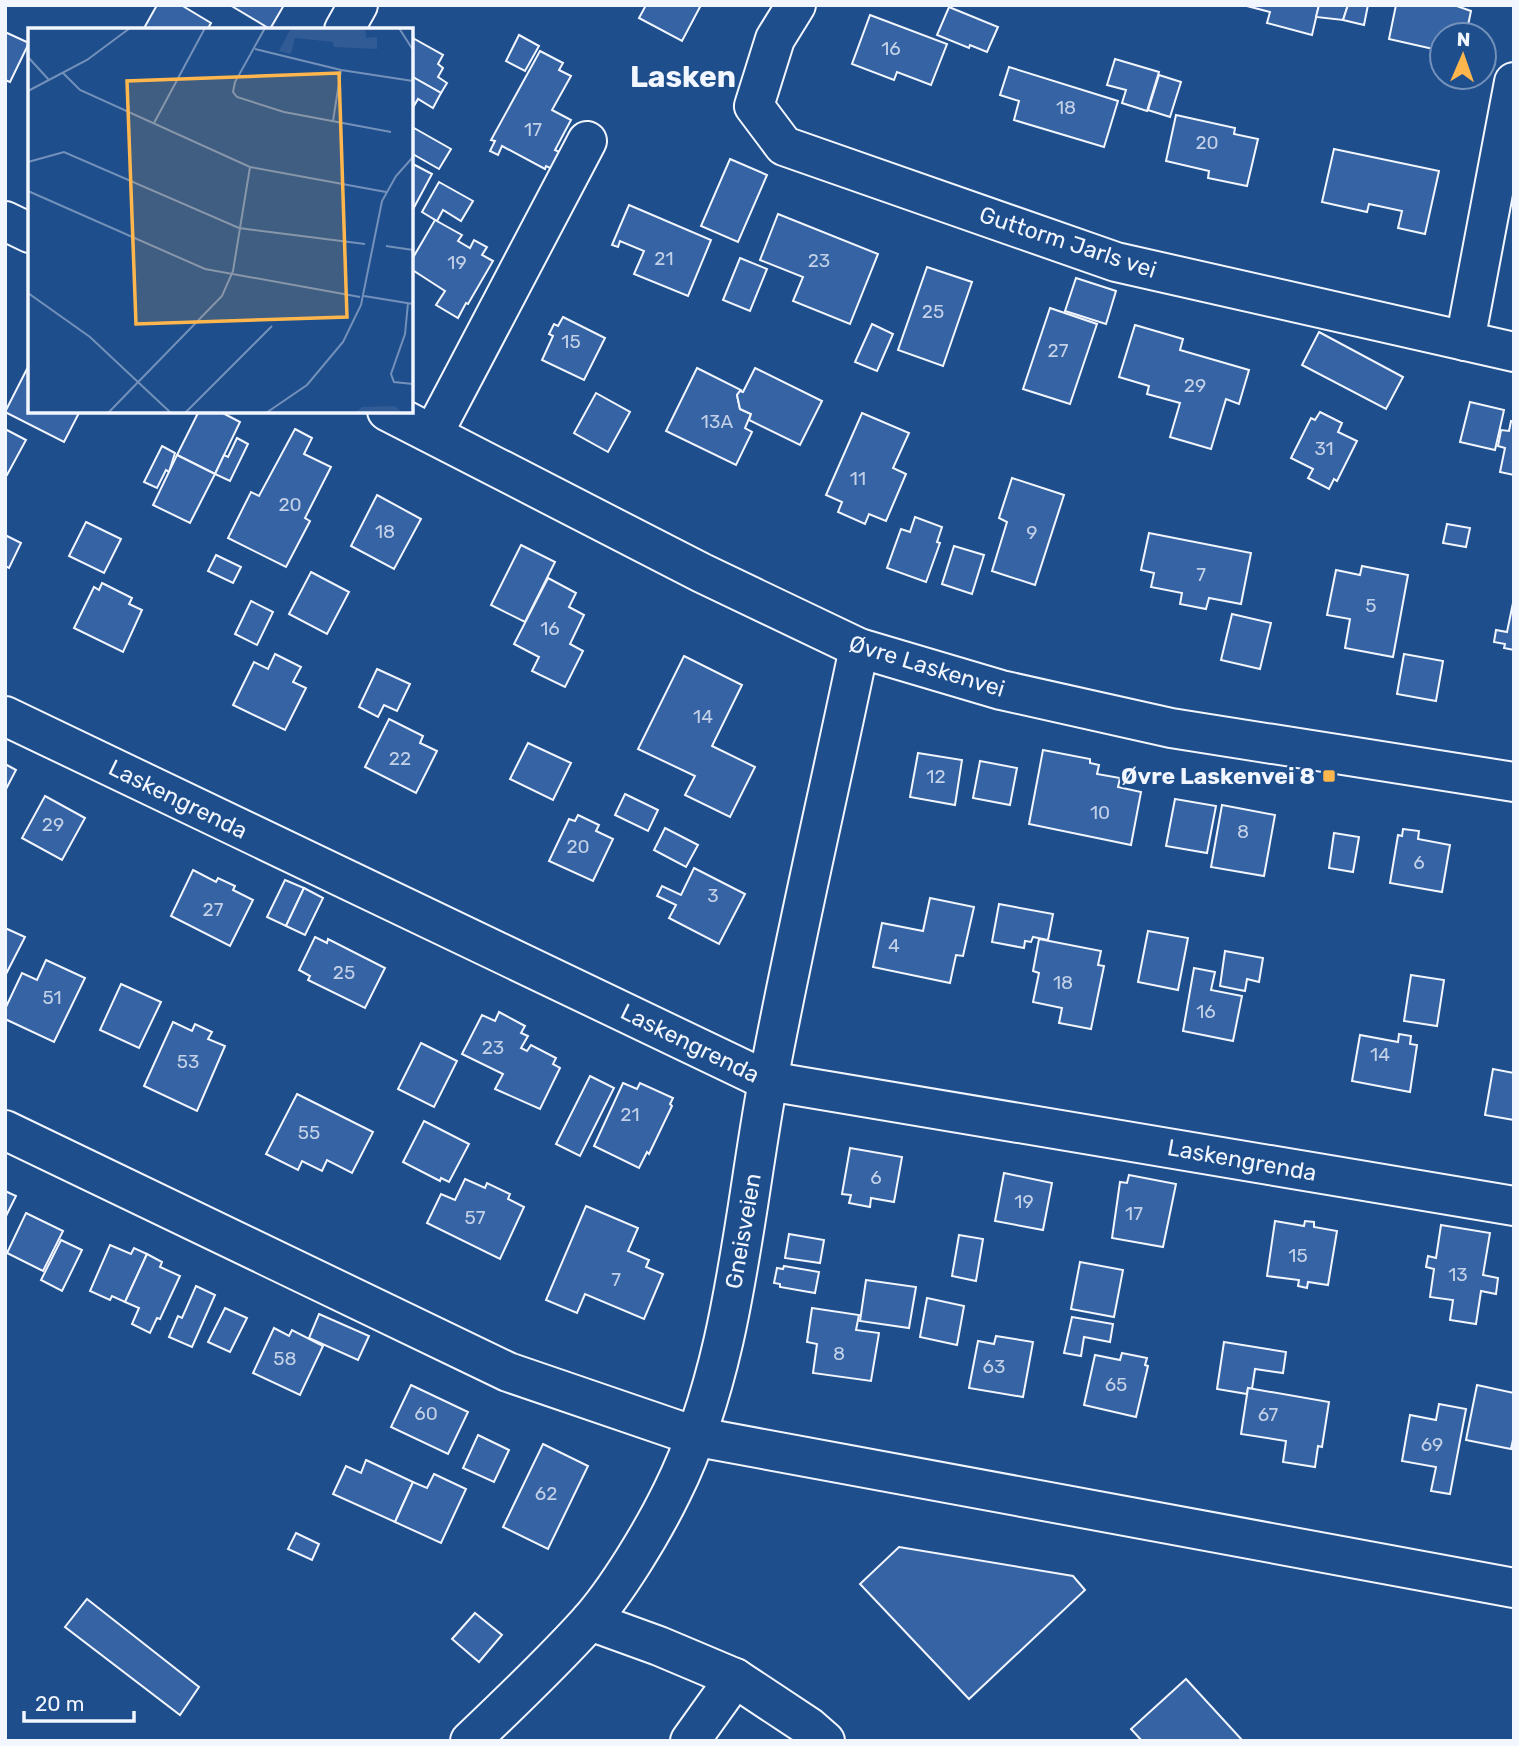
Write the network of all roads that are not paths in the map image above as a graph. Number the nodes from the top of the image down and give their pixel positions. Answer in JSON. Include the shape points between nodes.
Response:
{"nodes":[{"id":1,"x":358,"y":5,"type":"edge"},
{"id":2,"x":796,"y":5,"type":"edge"},
{"id":3,"x":345,"y":28,"type":"edge"},
{"id":4,"x":1514,"y":82,"type":"edge"},
{"id":5,"x":587,"y":141,"type":"dead end"},
{"id":6,"x":5,"y":221,"type":"edge"},
{"id":7,"x":28,"y":232,"type":"edge"},
{"id":8,"x":1465,"y":341,"type":"junction"},
{"id":9,"x":1514,"y":352,"type":"edge"},
{"id":10,"x":391,"y":413,"type":"edge"},
{"id":11,"x":433,"y":434,"type":"junction"},
{"id":12,"x":859,"y":648,"type":"junction"},
{"id":13,"x":5,"y":716,"type":"edge"},
{"id":14,"x":1514,"y":782,"type":"edge"},
{"id":15,"x":768,"y":1081,"type":"junction"},
{"id":16,"x":5,"y":1129,"type":"edge"},
{"id":17,"x":1514,"y":1206,"type":"edge"},
{"id":18,"x":698,"y":1437,"type":"junction"},
{"id":19,"x":1514,"y":1587,"type":"edge"},
{"id":20,"x":590,"y":1621,"type":"junction"},
{"id":21,"x":735,"y":1678,"type":"junction"},
{"id":22,"x":470,"y":1741,"type":"edge"},
{"id":23,"x":690,"y":1741,"type":"edge"},
{"id":24,"x":825,"y":1741,"type":"edge"}],
"edges":[{"from":1,"to":3,"type":"street"},
{"from":2,"to":8,"type":"street","name":"Guttorm Jarls vei","via":[[775,39],[754,106],[784,146],[1116,262]]},
{"from":4,"to":8,"type":"street"},
{"from":5,"to":11,"type":"street"},
{"from":6,"to":7,"type":"street"},
{"from":8,"to":9,"type":"street","name":"Guttorm Jarls vei"},
{"from":10,"to":11,"type":"street","name":"Øvre Laskenvei"},
{"from":11,"to":12,"type":"street","name":"Øvre Laskenvei"},
{"from":12,"to":14,"type":"street","name":"Øvre Laskenvei","via":[[1001,690],[1171,728]]},
{"from":12,"to":15,"type":"street","name":"Gneisveien"},
{"from":13,"to":15,"type":"street","name":"Laskengrenda"},
{"from":15,"to":17,"type":"street","name":"Laskengrenda"},
{"from":15,"to":18,"type":"street","name":"Gneisveien","via":[[738,1266]]},
{"from":16,"to":18,"type":"street","via":[[508,1372]]},
{"from":18,"to":19,"type":"street"},
{"from":18,"to":20,"type":"street","name":"Gneisveien","via":[[671,1495]]},
{"from":20,"to":21,"type":"street"},
{"from":20,"to":22,"type":"street","name":"Gneisveien"},
{"from":21,"to":23,"type":"street"},
{"from":21,"to":24,"type":"street"}]}
